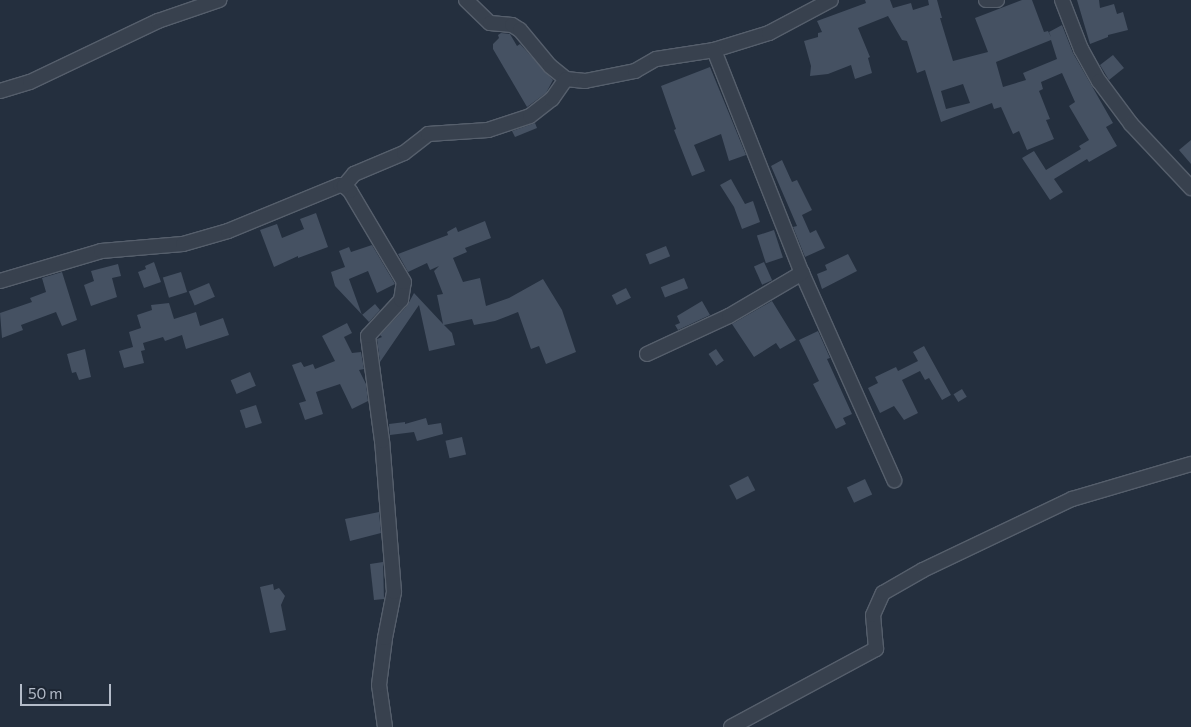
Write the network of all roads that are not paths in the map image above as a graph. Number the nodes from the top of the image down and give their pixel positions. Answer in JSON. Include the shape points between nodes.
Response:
{"nodes":[{"id":1,"x":219,"y":0,"type":"edge"},
{"id":2,"x":466,"y":0,"type":"edge"},
{"id":3,"x":831,"y":0,"type":"edge"},
{"id":4,"x":986,"y":0,"type":"edge"},
{"id":5,"x":997,"y":0,"type":"edge"},
{"id":6,"x":1062,"y":0,"type":"edge"},
{"id":7,"x":714,"y":50,"type":"junction"},
{"id":8,"x":566,"y":79,"type":"junction"},
{"id":9,"x":0,"y":91,"type":"edge"},
{"id":10,"x":344,"y":186,"type":"junction"},
{"id":11,"x":1191,"y":188,"type":"edge"},
{"id":12,"x":802,"y":273,"type":"junction"},
{"id":13,"x":0,"y":282,"type":"edge"},
{"id":14,"x":647,"y":354,"type":"dead end"},
{"id":15,"x":1191,"y":464,"type":"edge"},
{"id":16,"x":894,"y":480,"type":"dead end"},
{"id":17,"x":385,"y":727,"type":"edge"},
{"id":18,"x":731,"y":727,"type":"edge"}],
"edges":[{"from":1,"to":9,"type":"street","via":[[158,21],[30,82]]},
{"from":2,"to":8,"type":"street","via":[[490,23],[512,25],[520,30],[550,66]]},
{"from":3,"to":7,"type":"street","via":[[769,34]]},
{"from":4,"to":5,"type":"street"},
{"from":6,"to":11,"type":"street","via":[[1081,49],[1099,81],[1131,124]]},
{"from":7,"to":8,"type":"street","via":[[656,59],[635,71],[612,77],[585,81]]},
{"from":7,"to":12,"type":"street"},
{"from":8,"to":10,"type":"street","via":[[552,99],[530,116],[488,130],[428,134],[404,153],[354,174]]},
{"from":10,"to":13,"type":"street","via":[[228,231],[183,244],[101,251]]},
{"from":10,"to":17,"type":"street","via":[[404,282],[401,300],[368,336],[382,441],[394,592],[380,685]]},
{"from":12,"to":14,"type":"street","via":[[729,316]]},
{"from":12,"to":16,"type":"street"},
{"from":15,"to":18,"type":"street","via":[[1072,499],[923,570],[883,593],[873,615],[876,649]]}]}
